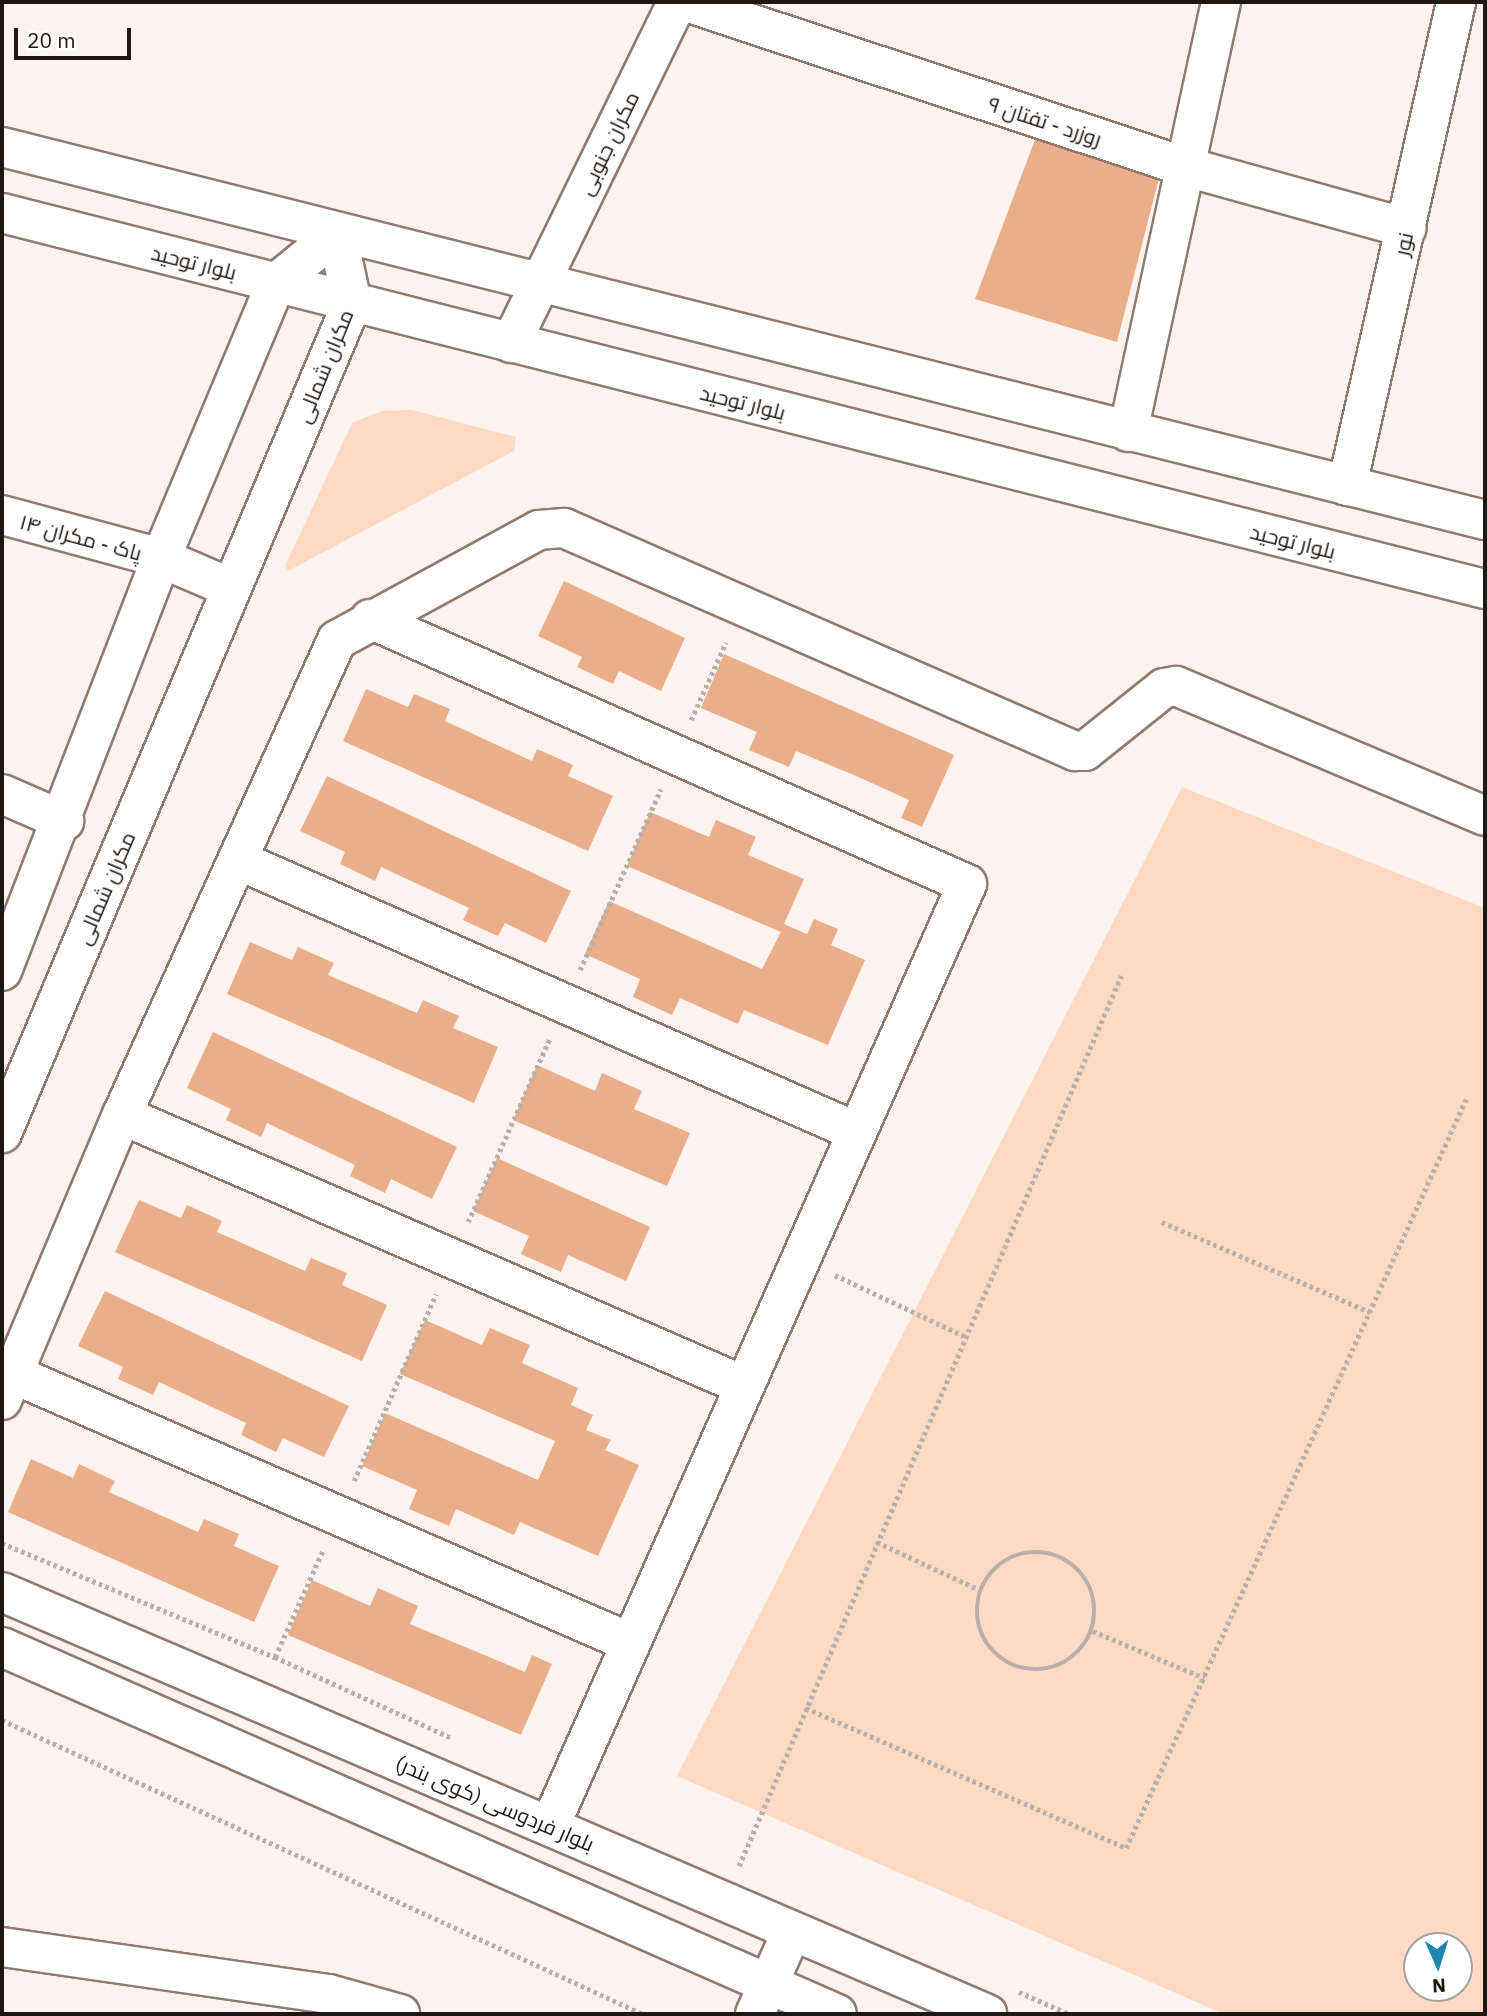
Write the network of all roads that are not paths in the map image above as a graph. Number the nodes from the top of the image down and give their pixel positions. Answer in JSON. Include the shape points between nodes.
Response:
{"nodes":[{"id":1,"x":677,"y":2,"type":"edge"},
{"id":2,"x":686,"y":2,"type":"edge"},
{"id":3,"x":1221,"y":2,"type":"edge"},
{"id":4,"x":1456,"y":2,"type":"edge"},
{"id":5,"x":2,"y":147,"type":"edge"},
{"id":6,"x":1183,"y":166,"type":"junction"},
{"id":7,"x":2,"y":213,"type":"edge"},
{"id":8,"x":1407,"y":228,"type":"junction"},
{"id":9,"x":337,"y":233,"type":"junction"},
{"id":10,"x":276,"y":283,"type":"junction"},
{"id":11,"x":539,"y":285,"type":"junction"},
{"id":12,"x":352,"y":303,"type":"junction"},
{"id":13,"x":511,"y":343,"type":"junction"},
{"id":14,"x":1128,"y":432,"type":"junction"},
{"id":15,"x":1347,"y":486,"type":"junction"},
{"id":16,"x":2,"y":515,"type":"edge"},
{"id":17,"x":1485,"y":520,"type":"edge"},
{"id":18,"x":161,"y":558,"type":"junction"},
{"id":19,"x":231,"y":588,"type":"junction"},
{"id":20,"x":1485,"y":589,"type":"edge"},
{"id":21,"x":370,"y":619,"type":"junction"},
{"id":22,"x":2,"y":794,"type":"edge"},
{"id":23,"x":1485,"y":816,"type":"edge"},
{"id":24,"x":64,"y":821,"type":"junction"},
{"id":25,"x":240,"y":860,"type":"junction"},
{"id":26,"x":2,"y":971,"type":"edge"},
{"id":27,"x":122,"y":1115,"type":"junction"},
{"id":28,"x":857,"y":1132,"type":"junction"},
{"id":29,"x":2,"y":1133,"type":"edge"},
{"id":30,"x":744,"y":1386,"type":"junction"},
{"id":31,"x":7,"y":1387,"type":"edge"},
{"id":32,"x":2,"y":1592,"type":"edge"},
{"id":33,"x":631,"y":1643,"type":"junction"},
{"id":34,"x":2,"y":1647,"type":"edge"},
{"id":35,"x":550,"y":1826,"type":"junction"},
{"id":36,"x":792,"y":1931,"type":"junction"},
{"id":37,"x":2,"y":1947,"type":"edge"},
{"id":38,"x":762,"y":2000,"type":"edge"},
{"id":39,"x":400,"y":2014,"type":"edge"},
{"id":40,"x":837,"y":2014,"type":"edge"},
{"id":41,"x":987,"y":2014,"type":"edge"}],
"edges":[{"from":1,"to":11,"type":"street","name":"مکران جنوبی"},
{"from":2,"to":6,"type":"street","name":"روزرد - تفتان ۹"},
{"from":3,"to":6,"type":"street"},
{"from":4,"to":8,"type":"street","name":"نور"},
{"from":5,"to":9,"type":"street"},
{"from":6,"to":8,"type":"street","name":"روزرد - تفتان ۹"},
{"from":6,"to":14,"type":"street"},
{"from":7,"to":10,"type":"street","name":"بلوار توحید"},
{"from":8,"to":15,"type":"street","name":"نور"},
{"from":9,"to":10,"type":"street"},
{"from":9,"to":11,"type":"street"},
{"from":9,"to":12,"type":"street","name":"مکران شمالی"},
{"from":10,"to":12,"type":"street","name":"بلوار توحید"},
{"from":10,"to":18,"type":"street"},
{"from":11,"to":13,"type":"street","name":"مکران جنوبی"},
{"from":11,"to":14,"type":"street"},
{"from":12,"to":13,"type":"street","name":"بلوار توحید"},
{"from":12,"to":19,"type":"street","name":"مکران شمالی"},
{"from":13,"to":20,"type":"street","name":"بلوار توحید"},
{"from":14,"to":15,"type":"street"},
{"from":15,"to":17,"type":"street"},
{"from":16,"to":18,"type":"street","name":"پاک - مکران ۱۴"},
{"from":18,"to":19,"type":"street","name":"پاک - مکران ۱۴"},
{"from":18,"to":24,"type":"street"},
{"from":19,"to":29,"type":"street","name":"مکران شمالی"},
{"from":21,"to":23,"type":"street","via":[[551,526],[1075,751],[1085,751],[1164,688],[1176,686]]},
{"from":21,"to":25,"type":"street","via":[[337,640]]},
{"from":21,"to":28,"type":"street","via":[[967,884]]},
{"from":22,"to":24,"type":"street"},
{"from":24,"to":26,"type":"street"},
{"from":25,"to":27,"type":"street"},
{"from":25,"to":28,"type":"street"},
{"from":27,"to":30,"type":"street"},
{"from":27,"to":31,"type":"street"},
{"from":28,"to":30,"type":"street"},
{"from":30,"to":33,"type":"street"},
{"from":31,"to":33,"type":"street","via":[[338,1516]]},
{"from":32,"to":35,"type":"street","name":"بلوار فردوسی (کوی بندر)"},
{"from":33,"to":35,"type":"street"},
{"from":34,"to":38,"type":"street"},
{"from":35,"to":36,"type":"street","name":"بلوار فردوسی (کوی بندر)"},
{"from":36,"to":38,"type":"street"},
{"from":36,"to":41,"type":"street","name":"بلوار فردوسی (کوی بندر)"},
{"from":37,"to":39,"type":"street","via":[[329,1994]]},
{"from":38,"to":40,"type":"street"}]}
